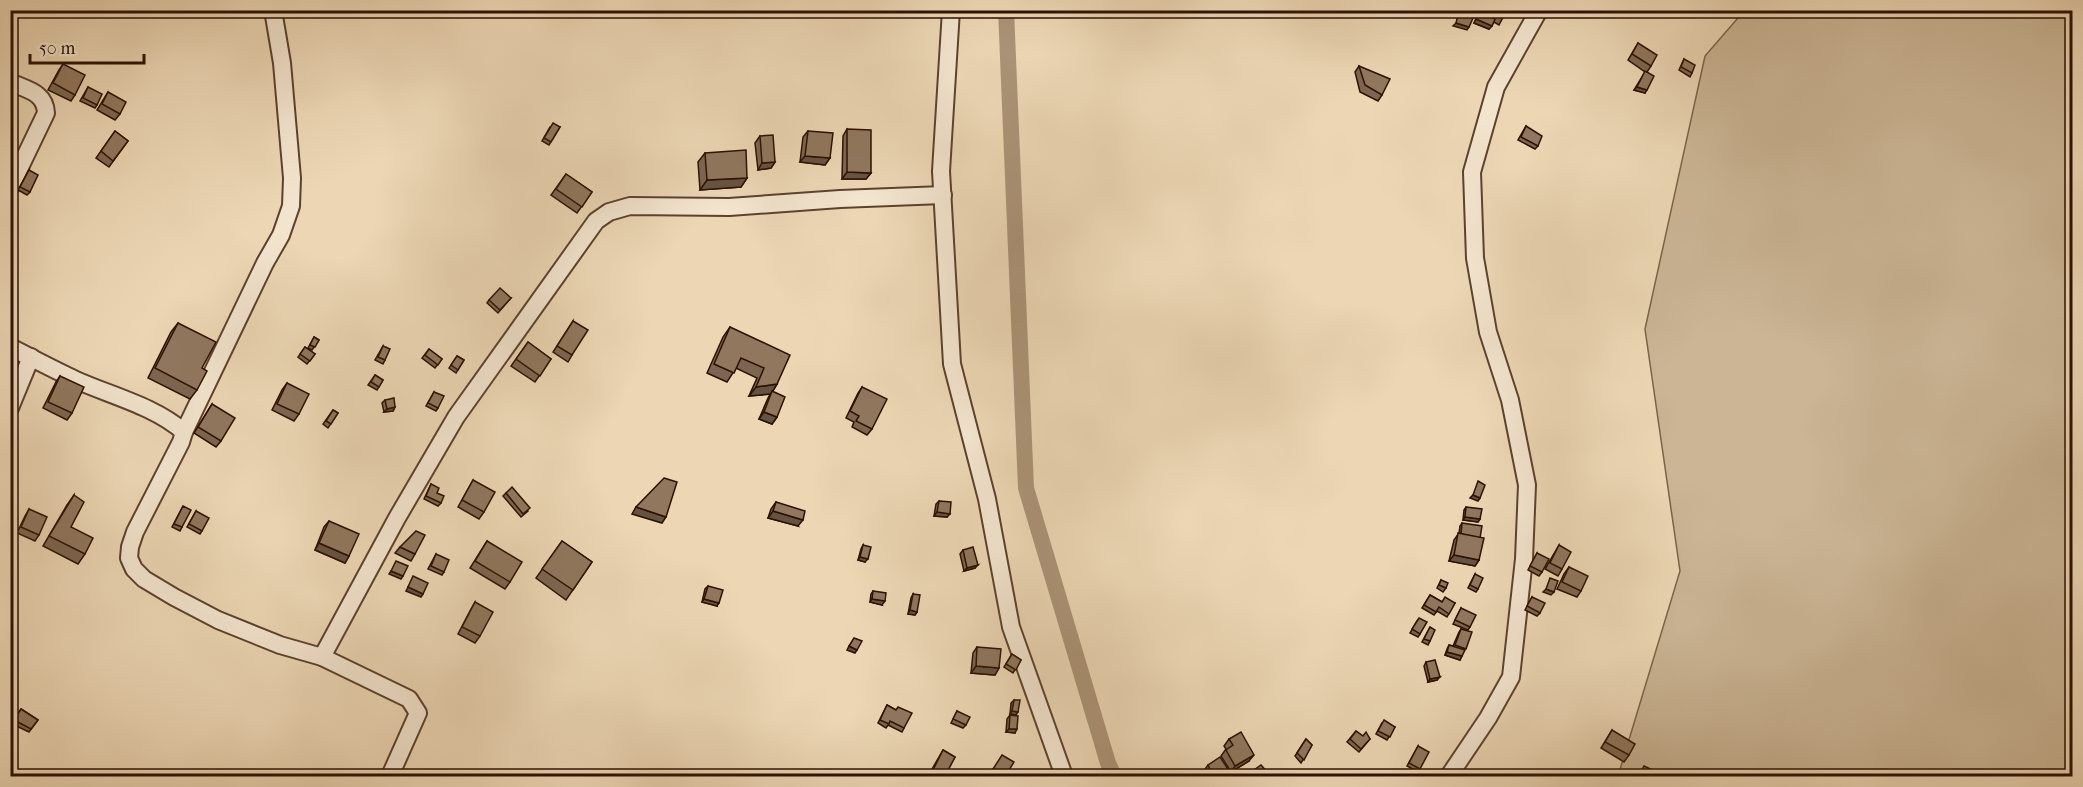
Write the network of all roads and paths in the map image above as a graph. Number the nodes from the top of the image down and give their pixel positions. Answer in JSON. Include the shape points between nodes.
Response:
{"nodes":[{"id":1,"x":273,"y":10,"type":"edge"},
{"id":2,"x":951,"y":10,"type":"edge"},
{"id":3,"x":1539,"y":10,"type":"edge"},
{"id":4,"x":10,"y":82,"type":"edge"},
{"id":5,"x":10,"y":188,"type":"edge"},
{"id":6,"x":943,"y":195,"type":"junction"},
{"id":7,"x":10,"y":347,"type":"edge"},
{"id":8,"x":31,"y":357,"type":"junction"},
{"id":9,"x":10,"y":408,"type":"edge"},
{"id":10,"x":184,"y":432,"type":"junction"},
{"id":11,"x":321,"y":657,"type":"junction"},
{"id":12,"x":390,"y":777,"type":"edge"},
{"id":13,"x":1064,"y":777,"type":"edge"},
{"id":14,"x":1449,"y":777,"type":"edge"}],
"edges":[{"from":1,"to":10,"type":"street","via":[[282,63],[291,206],[281,235]]},
{"from":2,"to":6,"type":"street","via":[[941,171]]},
{"from":3,"to":14,"type":"street","via":[[1496,87],[1472,172],[1475,258],[1488,332],[1509,400],[1527,485],[1524,559],[1511,677]]},
{"from":4,"to":5,"type":"street","via":[[39,95],[46,103],[46,113]]},
{"from":6,"to":11,"type":"street","via":[[729,207],[630,206],[596,221],[456,417]]},
{"from":6,"to":13,"type":"street","via":[[952,364],[987,499],[1011,627]]},
{"from":7,"to":8,"type":"street"},
{"from":8,"to":9,"type":"street"},
{"from":8,"to":10,"type":"street","via":[[131,401]]},
{"from":10,"to":11,"type":"street","via":[[135,532],[129,558],[134,569],[144,579],[218,620]]},
{"from":11,"to":12,"type":"street","via":[[409,699],[414,705],[418,713]]}]}
